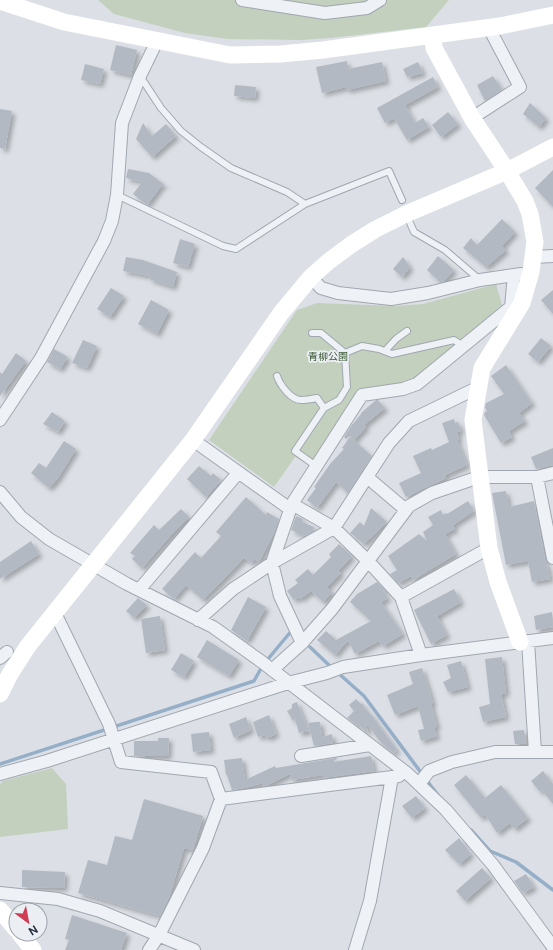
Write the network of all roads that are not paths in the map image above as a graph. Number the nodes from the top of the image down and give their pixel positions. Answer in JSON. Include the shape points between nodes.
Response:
{"nodes":[{"id":1,"x":242,"y":0,"type":"edge"},
{"id":2,"x":380,"y":0,"type":"edge"},
{"id":3,"x":0,"y":1,"type":"edge"},
{"id":4,"x":553,"y":15,"type":"edge"},
{"id":5,"x":489,"y":28,"type":"junction"},
{"id":6,"x":433,"y":36,"type":"junction"},
{"id":7,"x":157,"y":41,"type":"junction"},
{"id":8,"x":140,"y":76,"type":"junction"},
{"id":9,"x":472,"y":118,"type":"junction"},
{"id":10,"x":553,"y":147,"type":"edge"},
{"id":11,"x":507,"y":171,"type":"junction"},
{"id":12,"x":117,"y":195,"type":"junction"},
{"id":13,"x":305,"y":204,"type":"junction"},
{"id":14,"x":404,"y":207,"type":"junction"},
{"id":15,"x":553,"y":256,"type":"edge"},
{"id":16,"x":533,"y":264,"type":"junction"},
{"id":17,"x":514,"y":275,"type":"junction"},
{"id":18,"x":311,"y":277,"type":"junction"},
{"id":19,"x":480,"y":280,"type":"junction"},
{"id":20,"x":407,"y":331,"type":"dead end"},
{"id":21,"x":312,"y":333,"type":"dead end"},
{"id":22,"x":463,"y":346,"type":"junction"},
{"id":23,"x":385,"y":351,"type":"junction"},
{"id":24,"x":346,"y":353,"type":"junction"},
{"id":25,"x":277,"y":376,"type":"dead end"},
{"id":26,"x":479,"y":387,"type":"junction"},
{"id":27,"x":324,"y":408,"type":"junction"},
{"id":28,"x":0,"y":420,"type":"edge"},
{"id":29,"x":193,"y":440,"type":"junction"},
{"id":30,"x":316,"y":466,"type":"junction"},
{"id":31,"x":238,"y":473,"type":"junction"},
{"id":32,"x":553,"y":473,"type":"edge"},
{"id":33,"x":367,"y":477,"type":"junction"},
{"id":34,"x":479,"y":477,"type":"junction"},
{"id":35,"x":537,"y":477,"type":"junction"},
{"id":36,"x":0,"y":492,"type":"edge"},
{"id":37,"x":291,"y":507,"type":"junction"},
{"id":38,"x":406,"y":510,"type":"junction"},
{"id":39,"x":550,"y":526,"type":"edge"},
{"id":40,"x":334,"y":528,"type":"junction"},
{"id":41,"x":489,"y":548,"type":"junction"},
{"id":42,"x":553,"y":558,"type":"edge"},
{"id":43,"x":368,"y":561,"type":"junction"},
{"id":44,"x":272,"y":563,"type":"junction"},
{"id":45,"x":93,"y":565,"type":"junction"},
{"id":46,"x":139,"y":590,"type":"junction"},
{"id":47,"x":401,"y":598,"type":"junction"},
{"id":48,"x":55,"y":613,"type":"junction"},
{"id":49,"x":198,"y":620,"type":"junction"},
{"id":50,"x":299,"y":638,"type":"junction"},
{"id":51,"x":553,"y":638,"type":"edge"},
{"id":52,"x":524,"y":642,"type":"junction"},
{"id":53,"x":421,"y":654,"type":"junction"},
{"id":54,"x":267,"y":666,"type":"junction"},
{"id":55,"x":288,"y":682,"type":"junction"},
{"id":56,"x":0,"y":694,"type":"edge"},
{"id":57,"x":114,"y":739,"type":"junction"},
{"id":58,"x":370,"y":745,"type":"junction"},
{"id":59,"x":535,"y":752,"type":"junction"},
{"id":60,"x":553,"y":752,"type":"edge"},
{"id":61,"x":301,"y":756,"type":"dead end"},
{"id":62,"x":0,"y":774,"type":"edge"},
{"id":63,"x":408,"y":774,"type":"junction"},
{"id":64,"x":392,"y":777,"type":"junction"},
{"id":65,"x":419,"y":784,"type":"junction"},
{"id":66,"x":221,"y":799,"type":"junction"},
{"id":67,"x":0,"y":892,"type":"edge"},
{"id":68,"x":0,"y":910,"type":"edge"},
{"id":69,"x":8,"y":920,"type":"edge"},
{"id":70,"x":159,"y":935,"type":"junction"},
{"id":71,"x":26,"y":942,"type":"edge"},
{"id":72,"x":553,"y":947,"type":"edge"},
{"id":73,"x":33,"y":950,"type":"edge"},
{"id":74,"x":148,"y":950,"type":"edge"},
{"id":75,"x":194,"y":950,"type":"edge"},
{"id":76,"x":355,"y":950,"type":"edge"}],
"edges":[{"from":1,"to":2,"type":"street","via":[[325,12],[367,8]]},
{"from":3,"to":7,"type":"street","via":[[64,22]]},
{"from":4,"to":5,"type":"street"},
{"from":5,"to":6,"type":"street"},
{"from":5,"to":9,"type":"street","via":[[520,87]]},
{"from":6,"to":7,"type":"street","via":[[281,54],[230,55]]},
{"from":6,"to":9,"type":"street","via":[[434,48]]},
{"from":7,"to":8,"type":"street"},
{"from":8,"to":12,"type":"street","via":[[122,123]]},
{"from":8,"to":13,"type":"lane","via":[[161,108],[181,131],[196,143],[231,168],[287,192]]},
{"from":9,"to":11,"type":"street"},
{"from":10,"to":11,"type":"street"},
{"from":11,"to":14,"type":"street"},
{"from":11,"to":16,"type":"street","via":[[530,214],[535,242]]},
{"from":12,"to":13,"type":"lane","via":[[223,246],[236,249]]},
{"from":12,"to":28,"type":"street","via":[[112,221],[104,241],[41,358]]},
{"from":13,"to":14,"type":"lane","via":[[389,171]]},
{"from":14,"to":18,"type":"street"},
{"from":14,"to":19,"type":"lane","via":[[414,232],[445,250]]},
{"from":15,"to":16,"type":"street"},
{"from":16,"to":17,"type":"street"},
{"from":16,"to":26,"type":"street","via":[[522,303],[482,368]]},
{"from":17,"to":19,"type":"street"},
{"from":17,"to":22,"type":"street","via":[[511,307]]},
{"from":18,"to":19,"type":"street","via":[[321,288],[338,293],[391,299]]},
{"from":18,"to":29,"type":"street","via":[[281,312]]},
{"from":20,"to":23,"type":"lane","via":[[396,338]]},
{"from":21,"to":24,"type":"lane","via":[[321,333]]},
{"from":22,"to":23,"type":"lane","via":[[454,340],[392,354]]},
{"from":22,"to":30,"type":"street","via":[[417,384],[403,389],[362,395]]},
{"from":23,"to":24,"type":"lane","via":[[362,346]]},
{"from":24,"to":27,"type":"lane","via":[[347,387],[339,400]]},
{"from":25,"to":27,"type":"lane","via":[[279,382],[294,398],[300,401],[317,398]]},
{"from":26,"to":33,"type":"street","via":[[409,421],[389,444]]},
{"from":26,"to":34,"type":"street","via":[[473,420]]},
{"from":27,"to":30,"type":"lane","via":[[295,451]]},
{"from":29,"to":31,"type":"street"},
{"from":29,"to":45,"type":"street"},
{"from":30,"to":37,"type":"street"},
{"from":31,"to":37,"type":"street"},
{"from":31,"to":46,"type":"street"},
{"from":32,"to":35,"type":"street"},
{"from":33,"to":38,"type":"street"},
{"from":33,"to":40,"type":"street"},
{"from":34,"to":35,"type":"street"},
{"from":34,"to":38,"type":"street","via":[[432,493]]},
{"from":34,"to":41,"type":"street"},
{"from":35,"to":39,"type":"street"},
{"from":36,"to":45,"type":"street","via":[[21,517],[50,539]]},
{"from":37,"to":40,"type":"street"},
{"from":37,"to":44,"type":"street"},
{"from":38,"to":43,"type":"street"},
{"from":39,"to":42,"type":"street"},
{"from":40,"to":43,"type":"street"},
{"from":40,"to":44,"type":"street"},
{"from":41,"to":47,"type":"street"},
{"from":41,"to":52,"type":"street","via":[[498,582]]},
{"from":43,"to":47,"type":"street"},
{"from":43,"to":50,"type":"street","via":[[332,609]]},
{"from":44,"to":49,"type":"street","via":[[233,589]]},
{"from":44,"to":50,"type":"street","via":[[280,596]]},
{"from":45,"to":46,"type":"street"},
{"from":45,"to":48,"type":"street"},
{"from":46,"to":49,"type":"street"},
{"from":47,"to":53,"type":"street"},
{"from":48,"to":56,"type":"street","via":[[28,646]]},
{"from":48,"to":57,"type":"street","via":[[110,724]]},
{"from":49,"to":54,"type":"street","via":[[213,627]]},
{"from":50,"to":54,"type":"street"},
{"from":51,"to":52,"type":"street"},
{"from":52,"to":53,"type":"street"},
{"from":52,"to":59,"type":"street"},
{"from":53,"to":55,"type":"street","via":[[343,667]]},
{"from":54,"to":55,"type":"street"},
{"from":55,"to":57,"type":"street"},
{"from":55,"to":58,"type":"street"},
{"from":57,"to":62,"type":"street"},
{"from":57,"to":66,"type":"street","via":[[121,762],[211,772]]},
{"from":58,"to":61,"type":"street"},
{"from":58,"to":63,"type":"street"},
{"from":59,"to":60,"type":"street"},
{"from":59,"to":65,"type":"street","via":[[495,752],[452,762],[429,771]]},
{"from":63,"to":64,"type":"street"},
{"from":63,"to":65,"type":"street"},
{"from":64,"to":66,"type":"street"},
{"from":64,"to":76,"type":"street","via":[[370,901]]},
{"from":65,"to":72,"type":"street","via":[[446,810],[493,864]]},
{"from":66,"to":70,"type":"street","via":[[203,848]]},
{"from":67,"to":70,"type":"street","via":[[58,899],[100,911]]},
{"from":68,"to":69,"type":"street"},
{"from":70,"to":74,"type":"street"},
{"from":70,"to":75,"type":"street"},
{"from":71,"to":73,"type":"street"}]}
